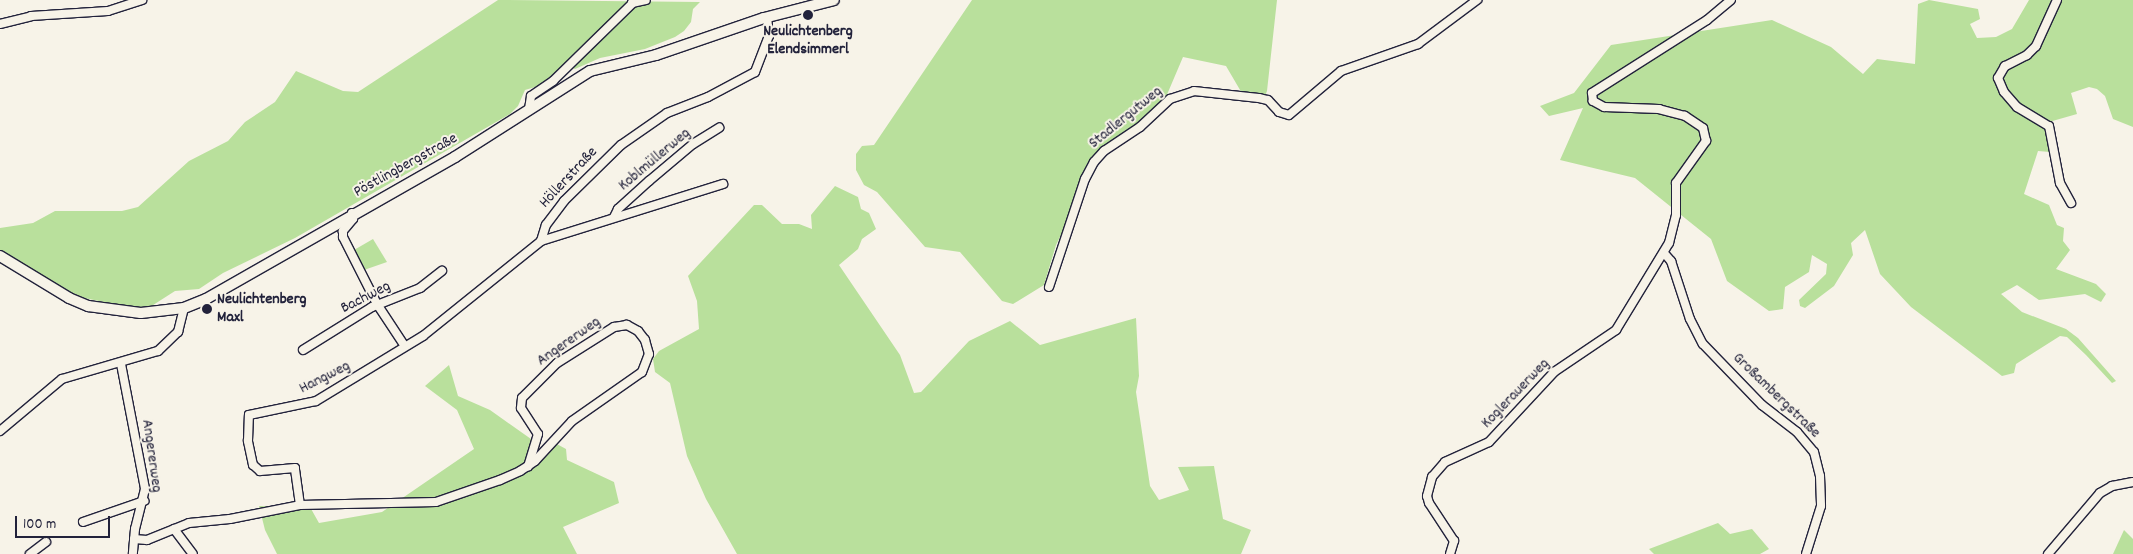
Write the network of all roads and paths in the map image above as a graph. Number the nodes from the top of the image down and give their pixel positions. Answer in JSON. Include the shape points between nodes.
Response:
{"nodes":[{"id":1,"x":142,"y":0,"type":"edge"},
{"id":2,"x":646,"y":0,"type":"edge"},
{"id":3,"x":834,"y":0,"type":"edge"},
{"id":4,"x":1477,"y":0,"type":"edge"},
{"id":5,"x":1731,"y":0,"type":"edge"},
{"id":6,"x":2057,"y":0,"type":"edge"},
{"id":7,"x":634,"y":2,"type":"edge"},
{"id":8,"x":766,"y":17,"type":"junction"},
{"id":9,"x":0,"y":24,"type":"edge"},
{"id":10,"x":529,"y":110,"type":"junction"},
{"id":11,"x":719,"y":128,"type":"dead end"},
{"id":12,"x":723,"y":184,"type":"dead end"},
{"id":13,"x":2071,"y":203,"type":"dead end"},
{"id":14,"x":352,"y":213,"type":"junction"},
{"id":15,"x":614,"y":217,"type":"junction"},
{"id":16,"x":541,"y":240,"type":"junction"},
{"id":17,"x":1664,"y":253,"type":"junction"},
{"id":18,"x":0,"y":256,"type":"edge"},
{"id":19,"x":442,"y":271,"type":"dead end"},
{"id":20,"x":1049,"y":287,"type":"dead end"},
{"id":21,"x":377,"y":304,"type":"junction"},
{"id":22,"x":184,"y":308,"type":"junction"},
{"id":23,"x":404,"y":345,"type":"junction"},
{"id":24,"x":302,"y":350,"type":"dead end"},
{"id":25,"x":121,"y":364,"type":"junction"},
{"id":26,"x":0,"y":431,"type":"edge"},
{"id":27,"x":528,"y":466,"type":"junction"},
{"id":28,"x":2133,"y":482,"type":"edge"},
{"id":29,"x":144,"y":501,"type":"junction"},
{"id":30,"x":300,"y":505,"type":"junction"},
{"id":31,"x":83,"y":522,"type":"dead end"},
{"id":32,"x":174,"y":528,"type":"junction"},
{"id":33,"x":134,"y":539,"type":"junction"},
{"id":34,"x":46,"y":542,"type":"dead end"},
{"id":35,"x":30,"y":554,"type":"edge"},
{"id":36,"x":133,"y":554,"type":"edge"},
{"id":37,"x":192,"y":554,"type":"edge"},
{"id":38,"x":1450,"y":554,"type":"edge"},
{"id":39,"x":1806,"y":554,"type":"edge"},
{"id":40,"x":2048,"y":554,"type":"edge"}],
"edges":[{"from":1,"to":9,"type":"street","via":[[108,11],[31,16]]},
{"from":2,"to":7,"type":"street"},
{"from":3,"to":8,"type":"main road","name":"Pöstlingbergstraße"},
{"from":4,"to":20,"type":"street","name":"Stadlergutweg","via":[[1418,44],[1341,71],[1288,115],[1260,98],[1194,91],[1170,99],[1094,162],[1085,179]]},
{"from":5,"to":17,"type":"street","via":[[1707,20],[1597,88],[1591,96],[1592,101],[1604,107],[1650,108],[1676,113],[1692,120],[1707,134],[1704,145],[1676,183],[1675,222]]},
{"from":6,"to":13,"type":"street","via":[[2036,46],[2027,55],[2005,66],[1998,78],[2004,92],[2017,107],[2049,126],[2060,183]]},
{"from":7,"to":10,"type":"street","via":[[553,80],[531,96]]},
{"from":8,"to":10,"type":"main road","name":"Pöstlingbergstraße","via":[[656,55],[597,68]]},
{"from":8,"to":16,"type":"street","name":"Höllerstraße","via":[[769,36],[755,72],[667,113],[621,145],[564,201],[546,225]]},
{"from":10,"to":14,"type":"main road","name":"Pöstlingbergstraße","via":[[455,157]]},
{"from":11,"to":15,"type":"street","name":"Koblmüllerweg","via":[[693,144],[618,209]]},
{"from":12,"to":15,"type":"street","name":"Koblmüllerweg"},
{"from":14,"to":21,"type":"street","via":[[353,219],[343,231],[343,237]]},
{"from":14,"to":22,"type":"main road","name":"Pöstlingbergstraße","via":[[206,299]]},
{"from":15,"to":16,"type":"street","name":"Koblmüllerweg"},
{"from":16,"to":23,"type":"street","name":"Höllerstraße","via":[[424,336]]},
{"from":17,"to":38,"type":"street","name":"Koglerauerweg","via":[[1611,335],[1554,372],[1489,442],[1445,462],[1438,469],[1427,496],[1454,541]]},
{"from":17,"to":39,"type":"street","name":"Großambergstraße","via":[[1671,261],[1690,319],[1704,344],[1762,405],[1804,438],[1814,452],[1822,499]]},
{"from":18,"to":22,"type":"main road","name":"Pöstlingbergstraße","via":[[88,306],[141,313]]},
{"from":19,"to":21,"type":"street","name":"Bachweg","via":[[420,288]]},
{"from":21,"to":23,"type":"street"},
{"from":21,"to":24,"type":"street","name":"Bachweg"},
{"from":22,"to":25,"type":"street","via":[[181,326],[166,345],[153,354]]},
{"from":23,"to":30,"type":"street","name":"Hangweg","via":[[392,358],[316,401],[249,414],[248,441],[253,465],[260,471],[295,468]]},
{"from":25,"to":26,"type":"street","via":[[78,372],[62,379]]},
{"from":25,"to":29,"type":"street","name":"Angererweg","via":[[144,484]]},
{"from":27,"to":27,"type":"street","name":"Angererweg","via":[[572,421],[645,369],[648,348],[638,331],[627,326],[614,327],[557,363],[522,398],[521,408],[538,434]]},
{"from":27,"to":30,"type":"street","name":"Angererweg","via":[[500,480],[436,502]]},
{"from":28,"to":40,"type":"street","via":[[2112,486],[2100,493]]},
{"from":29,"to":31,"type":"street"},
{"from":29,"to":33,"type":"street","name":"Angererweg"},
{"from":30,"to":32,"type":"street","name":"Angererweg"},
{"from":32,"to":33,"type":"street","name":"Angererweg","via":[[146,540]]},
{"from":32,"to":37,"type":"street"},
{"from":33,"to":36,"type":"street"},
{"from":34,"to":35,"type":"street"}]}
